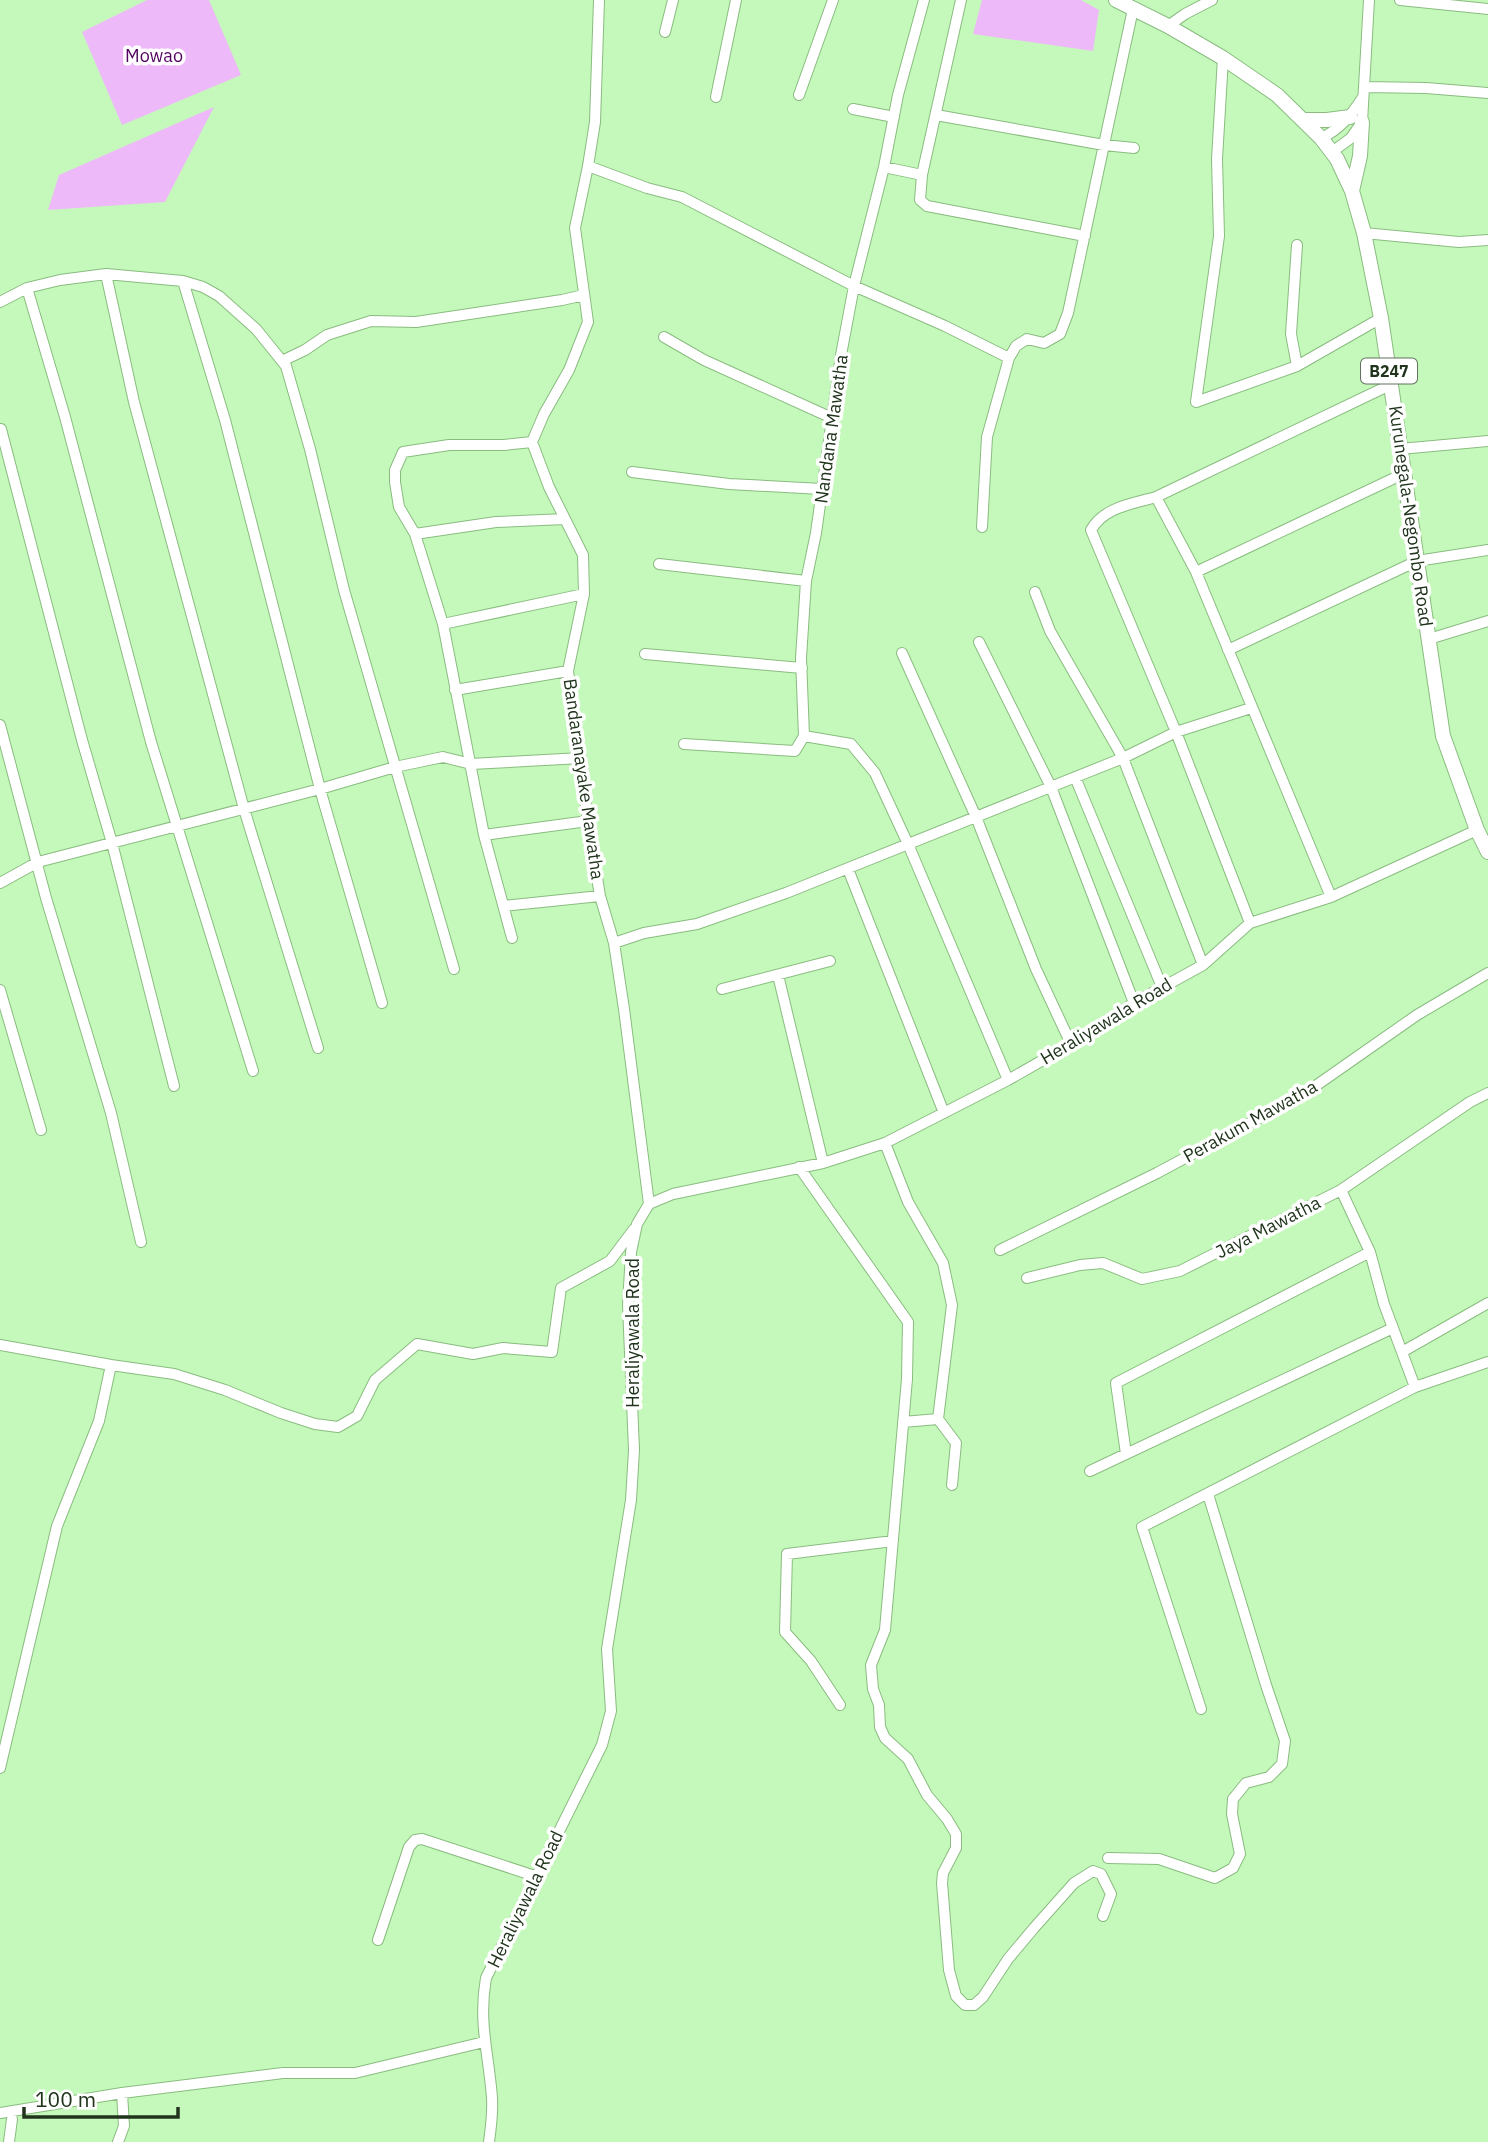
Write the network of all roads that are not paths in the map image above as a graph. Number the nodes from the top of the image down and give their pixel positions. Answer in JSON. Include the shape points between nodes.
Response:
{"nodes":[{"id":1,"x":599,"y":0,"type":"edge"},
{"id":2,"x":673,"y":0,"type":"edge"},
{"id":3,"x":736,"y":0,"type":"edge"},
{"id":4,"x":833,"y":0,"type":"edge"},
{"id":5,"x":924,"y":0,"type":"edge"},
{"id":6,"x":961,"y":0,"type":"edge"},
{"id":7,"x":1116,"y":0,"type":"edge"},
{"id":8,"x":1212,"y":0,"type":"edge"},
{"id":9,"x":1369,"y":0,"type":"edge"},
{"id":10,"x":1400,"y":0,"type":"edge"},
{"id":11,"x":1133,"y":9,"type":"junction"},
{"id":12,"x":1488,"y":9,"type":"edge"},
{"id":13,"x":1168,"y":26,"type":"junction"},
{"id":14,"x":665,"y":32,"type":"dead end"},
{"id":15,"x":1223,"y":58,"type":"junction"},
{"id":16,"x":1365,"y":91,"type":"junction"},
{"id":17,"x":1488,"y":93,"type":"edge"},
{"id":18,"x":799,"y":95,"type":"dead end"},
{"id":19,"x":716,"y":97,"type":"dead end"},
{"id":20,"x":853,"y":109,"type":"dead end"},
{"id":21,"x":936,"y":115,"type":"junction"},
{"id":22,"x":894,"y":117,"type":"junction"},
{"id":23,"x":1305,"y":120,"type":"junction"},
{"id":24,"x":1356,"y":120,"type":"junction"},
{"id":25,"x":1321,"y":138,"type":"junction"},
{"id":26,"x":1104,"y":145,"type":"junction"},
{"id":27,"x":1135,"y":148,"type":"dead end"},
{"id":28,"x":1332,"y":152,"type":"junction"},
{"id":29,"x":588,"y":166,"type":"junction"},
{"id":30,"x":884,"y":167,"type":"junction"},
{"id":31,"x":922,"y":175,"type":"junction"},
{"id":32,"x":1352,"y":191,"type":"junction"},
{"id":33,"x":1364,"y":233,"type":"junction"},
{"id":34,"x":1085,"y":236,"type":"junction"},
{"id":35,"x":1488,"y":240,"type":"edge"},
{"id":36,"x":1297,"y":245,"type":"dead end"},
{"id":37,"x":106,"y":274,"type":"junction"},
{"id":38,"x":183,"y":281,"type":"junction"},
{"id":39,"x":854,"y":286,"type":"junction"},
{"id":40,"x":27,"y":288,"type":"junction"},
{"id":41,"x":584,"y":295,"type":"junction"},
{"id":42,"x":0,"y":302,"type":"edge"},
{"id":43,"x":1381,"y":318,"type":"junction"},
{"id":44,"x":664,"y":337,"type":"dead end"},
{"id":45,"x":1009,"y":358,"type":"junction"},
{"id":46,"x":282,"y":361,"type":"junction"},
{"id":47,"x":1297,"y":366,"type":"junction"},
{"id":48,"x":1392,"y":384,"type":"junction"},
{"id":49,"x":832,"y":418,"type":"junction"},
{"id":50,"x":1,"y":429,"type":"edge"},
{"id":51,"x":1488,"y":441,"type":"edge"},
{"id":52,"x":533,"y":442,"type":"junction"},
{"id":53,"x":1400,"y":449,"type":"junction"},
{"id":54,"x":632,"y":472,"type":"dead end"},
{"id":55,"x":1403,"y":474,"type":"junction"},
{"id":56,"x":822,"y":489,"type":"junction"},
{"id":57,"x":1156,"y":497,"type":"junction"},
{"id":58,"x":565,"y":519,"type":"junction"},
{"id":59,"x":982,"y":527,"type":"dead end"},
{"id":60,"x":415,"y":534,"type":"junction"},
{"id":61,"x":1488,"y":551,"type":"edge"},
{"id":62,"x":1417,"y":561,"type":"junction"},
{"id":63,"x":659,"y":564,"type":"dead end"},
{"id":64,"x":1196,"y":572,"type":"junction"},
{"id":65,"x":806,"y":581,"type":"junction"},
{"id":66,"x":1035,"y":592,"type":"dead end"},
{"id":67,"x":584,"y":594,"type":"junction"},
{"id":68,"x":1488,"y":621,"type":"edge"},
{"id":69,"x":443,"y":624,"type":"junction"},
{"id":70,"x":1429,"y":639,"type":"junction"},
{"id":71,"x":979,"y":642,"type":"dead end"},
{"id":72,"x":1228,"y":650,"type":"junction"},
{"id":73,"x":902,"y":653,"type":"dead end"},
{"id":74,"x":645,"y":654,"type":"dead end"},
{"id":75,"x":802,"y":668,"type":"junction"},
{"id":76,"x":568,"y":671,"type":"junction"},
{"id":77,"x":455,"y":690,"type":"junction"},
{"id":78,"x":1251,"y":708,"type":"junction"},
{"id":79,"x":0,"y":725,"type":"edge"},
{"id":80,"x":1176,"y":732,"type":"junction"},
{"id":81,"x":804,"y":736,"type":"junction"},
{"id":82,"x":684,"y":744,"type":"dead end"},
{"id":83,"x":581,"y":758,"type":"junction"},
{"id":84,"x":1123,"y":758,"type":"junction"},
{"id":85,"x":471,"y":764,"type":"junction"},
{"id":86,"x":395,"y":767,"type":"junction"},
{"id":87,"x":1075,"y":777,"type":"junction"},
{"id":88,"x":1051,"y":787,"type":"junction"},
{"id":89,"x":320,"y":789,"type":"junction"},
{"id":90,"x":244,"y":809,"type":"junction"},
{"id":91,"x":976,"y":817,"type":"junction"},
{"id":92,"x":588,"y":821,"type":"junction"},
{"id":93,"x":176,"y":826,"type":"junction"},
{"id":94,"x":1477,"y":830,"type":"junction"},
{"id":95,"x":484,"y":835,"type":"junction"},
{"id":96,"x":112,"y":843,"type":"junction"},
{"id":97,"x":908,"y":844,"type":"junction"},
{"id":98,"x":1488,"y":852,"type":"edge"},
{"id":99,"x":38,"y":862,"type":"junction"},
{"id":100,"x":848,"y":869,"type":"junction"},
{"id":101,"x":0,"y":883,"type":"edge"},
{"id":102,"x":600,"y":896,"type":"junction"},
{"id":103,"x":1331,"y":897,"type":"junction"},
{"id":104,"x":504,"y":906,"type":"junction"},
{"id":105,"x":1250,"y":923,"type":"junction"},
{"id":106,"x":512,"y":938,"type":"dead end"},
{"id":107,"x":614,"y":943,"type":"junction"},
{"id":108,"x":830,"y":961,"type":"dead end"},
{"id":109,"x":1203,"y":965,"type":"junction"},
{"id":110,"x":454,"y":969,"type":"dead end"},
{"id":111,"x":1488,"y":973,"type":"edge"},
{"id":112,"x":778,"y":975,"type":"junction"},
{"id":113,"x":1162,"y":987,"type":"junction"},
{"id":114,"x":0,"y":989,"type":"edge"},
{"id":115,"x":722,"y":989,"type":"dead end"},
{"id":116,"x":382,"y":1003,"type":"dead end"},
{"id":117,"x":1134,"y":1003,"type":"junction"},
{"id":118,"x":1071,"y":1044,"type":"junction"},
{"id":119,"x":318,"y":1048,"type":"dead end"},
{"id":120,"x":253,"y":1071,"type":"dead end"},
{"id":121,"x":1008,"y":1080,"type":"junction"},
{"id":122,"x":174,"y":1086,"type":"dead end"},
{"id":123,"x":1488,"y":1093,"type":"edge"},
{"id":124,"x":944,"y":1113,"type":"junction"},
{"id":125,"x":41,"y":1130,"type":"dead end"},
{"id":126,"x":885,"y":1143,"type":"junction"},
{"id":127,"x":822,"y":1163,"type":"junction"},
{"id":128,"x":799,"y":1167,"type":"junction"},
{"id":129,"x":1340,"y":1190,"type":"junction"},
{"id":130,"x":649,"y":1204,"type":"junction"},
{"id":131,"x":637,"y":1224,"type":"junction"},
{"id":132,"x":141,"y":1242,"type":"dead end"},
{"id":133,"x":1000,"y":1250,"type":"dead end"},
{"id":134,"x":1370,"y":1252,"type":"junction"},
{"id":135,"x":1027,"y":1278,"type":"dead end"},
{"id":136,"x":1488,"y":1303,"type":"edge"},
{"id":137,"x":1393,"y":1328,"type":"junction"},
{"id":138,"x":0,"y":1345,"type":"edge"},
{"id":139,"x":1402,"y":1352,"type":"junction"},
{"id":140,"x":1488,"y":1362,"type":"edge"},
{"id":141,"x":111,"y":1365,"type":"junction"},
{"id":142,"x":1415,"y":1387,"type":"junction"},
{"id":143,"x":938,"y":1419,"type":"junction"},
{"id":144,"x":903,"y":1422,"type":"junction"},
{"id":145,"x":1126,"y":1454,"type":"junction"},
{"id":146,"x":1090,"y":1471,"type":"dead end"},
{"id":147,"x":952,"y":1485,"type":"dead end"},
{"id":148,"x":1208,"y":1494,"type":"junction"},
{"id":149,"x":893,"y":1541,"type":"junction"},
{"id":150,"x":840,"y":1705,"type":"dead end"},
{"id":151,"x":1201,"y":1709,"type":"dead end"},
{"id":152,"x":0,"y":1765,"type":"edge"},
{"id":153,"x":1108,"y":1858,"type":"dead end"},
{"id":154,"x":538,"y":1877,"type":"junction"},
{"id":155,"x":1103,"y":1916,"type":"dead end"},
{"id":156,"x":378,"y":1940,"type":"dead end"},
{"id":157,"x":484,"y":2042,"type":"junction"},
{"id":158,"x":122,"y":2092,"type":"junction"},
{"id":159,"x":0,"y":2113,"type":"edge"},
{"id":160,"x":12,"y":2119,"type":"dead end"},
{"id":161,"x":9,"y":2142,"type":"edge"},
{"id":162,"x":118,"y":2142,"type":"edge"},
{"id":163,"x":489,"y":2142,"type":"edge"}],
"edges":[{"from":1,"to":29,"type":"street","via":[[595,122]]},
{"from":2,"to":14,"type":"street"},
{"from":3,"to":19,"type":"street"},
{"from":4,"to":18,"type":"street"},
{"from":5,"to":22,"type":"street","name":"Nandana Mawatha"},
{"from":6,"to":21,"type":"street"},
{"from":7,"to":11,"type":"main road","name":"Kurunegala-Negombo Road","number":"B247"},
{"from":8,"to":13,"type":"street"},
{"from":9,"to":16,"type":"street"},
{"from":10,"to":12,"type":"street"},
{"from":11,"to":13,"type":"main road","name":"Kurunegala-Negombo Road","number":"B247"},
{"from":11,"to":26,"type":"street"},
{"from":13,"to":15,"type":"main road","name":"Kurunegala-Negombo Road","number":"B247"},
{"from":15,"to":23,"type":"main road","name":"Kurunegala-Negombo Road","number":"B247"},
{"from":15,"to":47,"type":"street","via":[[1217,159],[1219,236],[1196,402]]},
{"from":16,"to":17,"type":"street","via":[[1426,88]]},
{"from":16,"to":24,"type":"street"},
{"from":20,"to":22,"type":"street"},
{"from":21,"to":26,"type":"street"},
{"from":21,"to":31,"type":"street"},
{"from":22,"to":30,"type":"street","name":"Nandana Mawatha"},
{"from":23,"to":24,"type":"main road"},
{"from":23,"to":25,"type":"main road","name":"Kurunegala-Negombo Road","number":"B247"},
{"from":24,"to":25,"type":"street"},
{"from":24,"to":28,"type":"street","via":[[1351,138]]},
{"from":24,"to":32,"type":"main road","via":[[1360,156]]},
{"from":25,"to":28,"type":"main road","name":"Kurunegala-Negombo Road","number":"B247"},
{"from":26,"to":27,"type":"street"},
{"from":26,"to":34,"type":"street"},
{"from":28,"to":32,"type":"main road","name":"Kurunegala-Negombo Road","number":"B247"},
{"from":29,"to":39,"type":"street","via":[[682,197]]},
{"from":29,"to":41,"type":"street","via":[[575,228]]},
{"from":30,"to":31,"type":"street"},
{"from":30,"to":39,"type":"street","name":"Nandana Mawatha"},
{"from":31,"to":34,"type":"street","via":[[920,200],[927,206]]},
{"from":32,"to":33,"type":"main road","name":"Kurunegala-Negombo Road","number":"B247"},
{"from":33,"to":35,"type":"street","via":[[1459,243]]},
{"from":33,"to":43,"type":"main road","name":"Kurunegala-Negombo Road","number":"B247"},
{"from":34,"to":45,"type":"street","via":[[1060,334],[1044,343],[1027,339]]},
{"from":36,"to":47,"type":"street","via":[[1291,334]]},
{"from":37,"to":38,"type":"street"},
{"from":37,"to":40,"type":"street"},
{"from":37,"to":90,"type":"street","via":[[134,402]]},
{"from":38,"to":46,"type":"street","via":[[219,296],[256,329]]},
{"from":38,"to":89,"type":"street","via":[[225,419]]},
{"from":39,"to":45,"type":"street"},
{"from":39,"to":49,"type":"street","name":"Nandana Mawatha"},
{"from":40,"to":42,"type":"street"},
{"from":40,"to":93,"type":"street"},
{"from":41,"to":46,"type":"street","via":[[416,322],[372,321],[327,335]]},
{"from":41,"to":52,"type":"street","via":[[588,322]]},
{"from":43,"to":47,"type":"street"},
{"from":43,"to":48,"type":"main road","name":"Kurunegala-Negombo Road","number":"B247"},
{"from":44,"to":49,"type":"street"},
{"from":45,"to":59,"type":"street","via":[[987,437]]},
{"from":46,"to":86,"type":"street"},
{"from":48,"to":53,"type":"main road","name":"Kurunegala-Negombo Road","number":"B247"},
{"from":48,"to":57,"type":"street"},
{"from":49,"to":56,"type":"street","name":"Nandana Mawatha"},
{"from":50,"to":96,"type":"street"},
{"from":51,"to":53,"type":"street"},
{"from":52,"to":58,"type":"street","name":"Bandaranayake Mawatha"},
{"from":52,"to":60,"type":"street","via":[[449,444],[403,452],[395,482],[400,507]]},
{"from":53,"to":55,"type":"main road","name":"Kurunegala-Negombo Road","number":"B247"},
{"from":54,"to":56,"type":"street"},
{"from":55,"to":62,"type":"main road","name":"Kurunegala-Negombo Road","number":"B247"},
{"from":55,"to":64,"type":"street"},
{"from":56,"to":65,"type":"street","name":"Nandana Mawatha"},
{"from":57,"to":64,"type":"street"},
{"from":57,"to":80,"type":"street","via":[[1107,512],[1091,530]]},
{"from":58,"to":60,"type":"street","via":[[496,522]]},
{"from":58,"to":67,"type":"street","name":"Bandaranayake Mawatha","via":[[583,555]]},
{"from":60,"to":69,"type":"street"},
{"from":61,"to":62,"type":"street"},
{"from":62,"to":70,"type":"main road","name":"Kurunegala-Negombo Road","number":"B247"},
{"from":62,"to":72,"type":"street"},
{"from":63,"to":65,"type":"street"},
{"from":64,"to":72,"type":"street"},
{"from":65,"to":75,"type":"street","name":"Nandana Mawatha"},
{"from":66,"to":84,"type":"street","via":[[1050,631]]},
{"from":67,"to":69,"type":"street"},
{"from":67,"to":76,"type":"street","name":"Bandaranayake Mawatha"},
{"from":68,"to":70,"type":"street"},
{"from":69,"to":77,"type":"street"},
{"from":70,"to":94,"type":"main road","name":"Kurunegala-Negombo Road","number":"B247","via":[[1443,736]]},
{"from":71,"to":88,"type":"street"},
{"from":72,"to":78,"type":"street"},
{"from":73,"to":91,"type":"street"},
{"from":74,"to":75,"type":"street"},
{"from":75,"to":81,"type":"street","name":"Nandana Mawatha"},
{"from":76,"to":77,"type":"street"},
{"from":76,"to":83,"type":"street","name":"Bandaranayake Mawatha"},
{"from":77,"to":85,"type":"street"},
{"from":78,"to":80,"type":"street"},
{"from":78,"to":103,"type":"street"},
{"from":79,"to":99,"type":"street"},
{"from":80,"to":84,"type":"street"},
{"from":80,"to":105,"type":"street"},
{"from":81,"to":82,"type":"street","via":[[795,751]]},
{"from":81,"to":97,"type":"street","via":[[851,744],[875,773]]},
{"from":83,"to":85,"type":"street"},
{"from":83,"to":92,"type":"street","name":"Bandaranayake Mawatha"},
{"from":84,"to":87,"type":"street"},
{"from":84,"to":109,"type":"street"},
{"from":85,"to":86,"type":"street","via":[[443,758]]},
{"from":85,"to":95,"type":"street"},
{"from":86,"to":89,"type":"street"},
{"from":86,"to":110,"type":"street"},
{"from":87,"to":88,"type":"street"},
{"from":87,"to":113,"type":"street"},
{"from":88,"to":91,"type":"street"},
{"from":88,"to":117,"type":"street"},
{"from":89,"to":90,"type":"street"},
{"from":89,"to":116,"type":"street"},
{"from":90,"to":93,"type":"street"},
{"from":90,"to":119,"type":"street"},
{"from":91,"to":97,"type":"street"},
{"from":91,"to":118,"type":"street"},
{"from":92,"to":95,"type":"street"},
{"from":92,"to":102,"type":"street","name":"Bandaranayake Mawatha"},
{"from":93,"to":96,"type":"street"},
{"from":93,"to":120,"type":"street"},
{"from":94,"to":98,"type":"main road","name":"Kurunegala-Negombo Road","number":"B247"},
{"from":94,"to":103,"type":"street","name":"Heraliyawala Road"},
{"from":95,"to":104,"type":"street"},
{"from":96,"to":99,"type":"street"},
{"from":96,"to":122,"type":"street"},
{"from":97,"to":100,"type":"street"},
{"from":97,"to":121,"type":"street"},
{"from":99,"to":101,"type":"street"},
{"from":99,"to":132,"type":"street","via":[[111,1113]]},
{"from":100,"to":107,"type":"street","via":[[697,924]]},
{"from":100,"to":124,"type":"street"},
{"from":102,"to":104,"type":"street"},
{"from":102,"to":107,"type":"street","name":"Bandaranayake Mawatha"},
{"from":103,"to":105,"type":"street","name":"Heraliyawala Road"},
{"from":104,"to":106,"type":"street"},
{"from":105,"to":109,"type":"street","name":"Heraliyawala Road"},
{"from":107,"to":130,"type":"street","name":"Bandaranayake Mawatha"},
{"from":108,"to":112,"type":"street"},
{"from":109,"to":113,"type":"street","name":"Heraliyawala Road"},
{"from":111,"to":133,"type":"street","name":"Perakum Mawatha","via":[[1417,1015],[1304,1094]]},
{"from":112,"to":115,"type":"street"},
{"from":112,"to":127,"type":"street"},
{"from":113,"to":117,"type":"street","name":"Heraliyawala Road"},
{"from":114,"to":125,"type":"street"},
{"from":117,"to":118,"type":"street","name":"Heraliyawala Road"},
{"from":118,"to":121,"type":"street","name":"Heraliyawala Road"},
{"from":121,"to":124,"type":"street","name":"Heraliyawala Road"},
{"from":123,"to":129,"type":"street","name":"Jaya Mawatha"},
{"from":124,"to":126,"type":"street","name":"Heraliyawala Road"},
{"from":126,"to":127,"type":"street","name":"Heraliyawala Road"},
{"from":126,"to":143,"type":"street","via":[[908,1202],[943,1263],[952,1305]]},
{"from":127,"to":128,"type":"street","name":"Heraliyawala Road"},
{"from":128,"to":130,"type":"street","name":"Heraliyawala Road","via":[[673,1194]]},
{"from":128,"to":144,"type":"street","via":[[908,1322]]},
{"from":129,"to":134,"type":"street"},
{"from":129,"to":135,"type":"street","name":"Jaya Mawatha","via":[[1180,1271],[1142,1279],[1103,1263]]},
{"from":130,"to":131,"type":"street","name":"Heraliyawala Road"},
{"from":131,"to":141,"type":"street","via":[[610,1261],[561,1288],[552,1352],[503,1348],[473,1354],[417,1344],[375,1380],[357,1416],[338,1427],[303,1421],[174,1374]]},
{"from":131,"to":154,"type":"street","name":"Heraliyawala Road","via":[[628,1306],[634,1450],[631,1500],[607,1649],[611,1711],[601,1745]]},
{"from":134,"to":137,"type":"street"},
{"from":134,"to":145,"type":"street","via":[[1116,1383]]},
{"from":136,"to":139,"type":"street"},
{"from":137,"to":139,"type":"street"},
{"from":137,"to":145,"type":"street"},
{"from":138,"to":141,"type":"street"},
{"from":139,"to":142,"type":"street"},
{"from":140,"to":142,"type":"street"},
{"from":141,"to":152,"type":"street","via":[[99,1421],[57,1526]]},
{"from":142,"to":148,"type":"street"},
{"from":143,"to":144,"type":"street"},
{"from":143,"to":147,"type":"street","via":[[956,1443]]},
{"from":144,"to":149,"type":"street"},
{"from":145,"to":146,"type":"street"},
{"from":148,"to":151,"type":"street","via":[[1142,1527]]},
{"from":148,"to":153,"type":"street","via":[[1285,1741],[1282,1763],[1269,1777],[1246,1783],[1233,1799],[1240,1854],[1233,1868],[1215,1878],[1159,1859]]},
{"from":149,"to":150,"type":"street","via":[[788,1554],[785,1632]]},
{"from":149,"to":155,"type":"street","via":[[885,1630],[871,1665],[873,1689],[885,1738],[908,1759],[956,1834],[956,1848],[942,1883],[949,1970],[956,1996],[965,2005],[974,2005],[983,1997],[1008,1959],[1074,1882],[1093,1871],[1101,1874],[1111,1894]]},
{"from":154,"to":156,"type":"street","via":[[415,1840]]},
{"from":154,"to":157,"type":"street","name":"Heraliyawala Road","via":[[486,1978]]},
{"from":157,"to":158,"type":"street","via":[[355,2073],[283,2073]]},
{"from":157,"to":163,"type":"street","name":"Heraliyawala Road","via":[[492,2102]]},
{"from":158,"to":159,"type":"street"},
{"from":158,"to":162,"type":"street","via":[[124,2126]]},
{"from":160,"to":161,"type":"street"}]}
